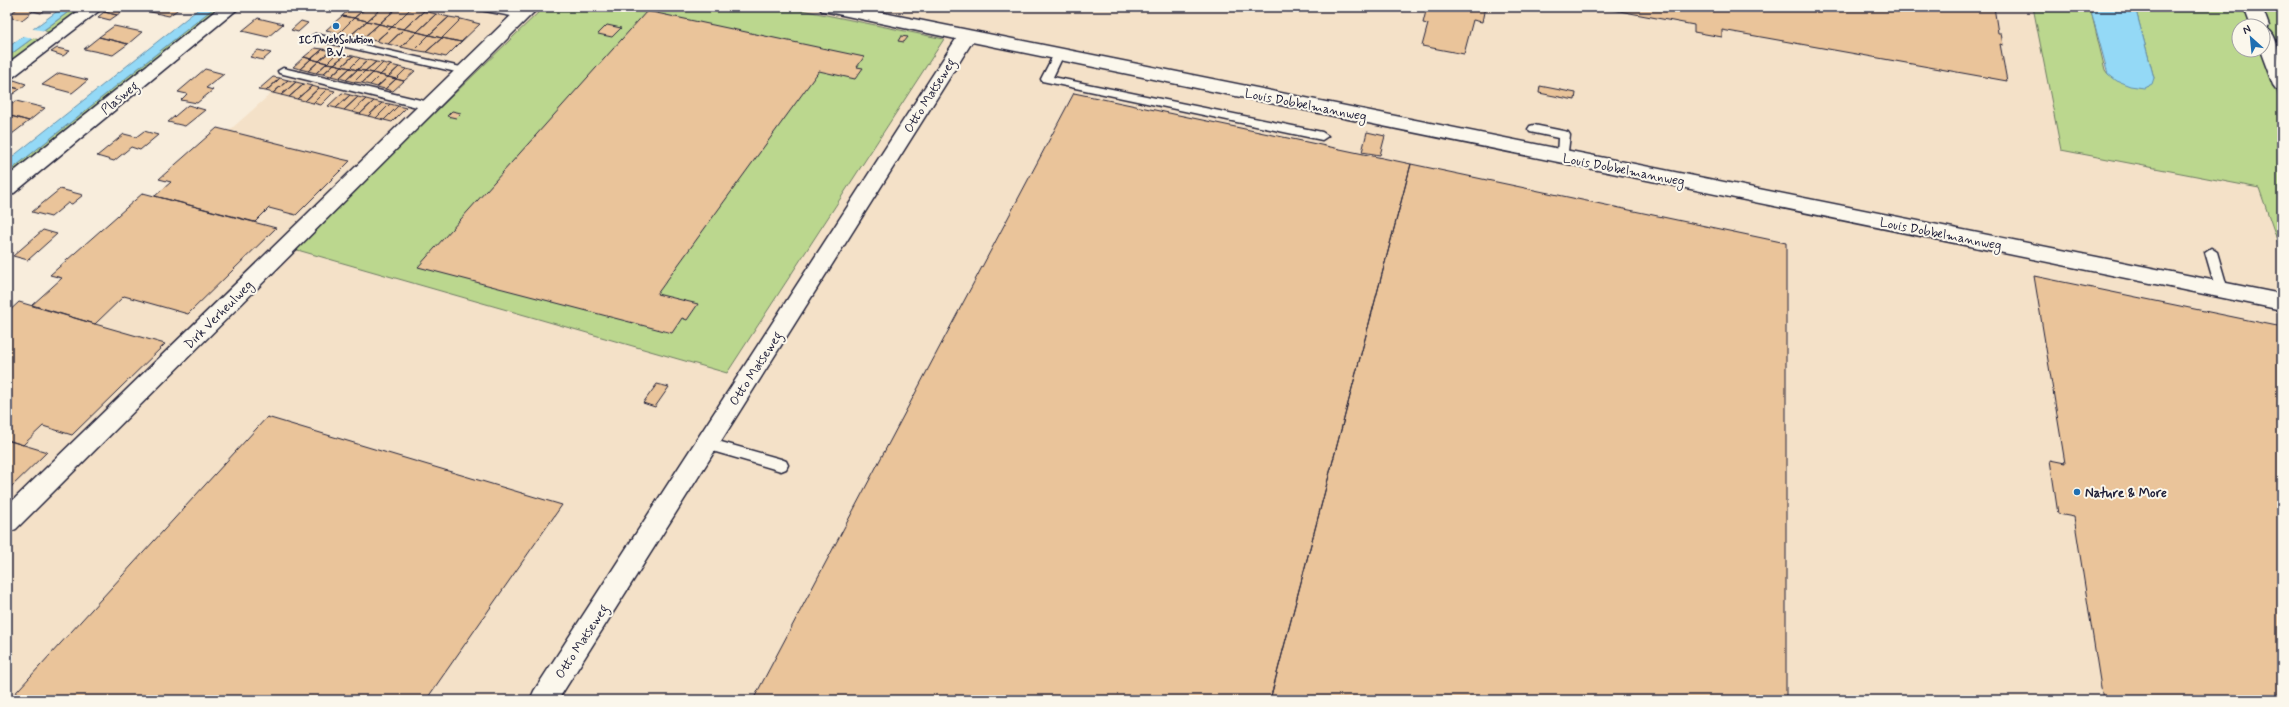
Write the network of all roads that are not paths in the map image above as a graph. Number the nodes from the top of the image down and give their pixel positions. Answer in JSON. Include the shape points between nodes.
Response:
{"nodes":[{"id":1,"x":95,"y":7,"type":"edge"},
{"id":2,"x":231,"y":7,"type":"edge"},
{"id":3,"x":480,"y":7,"type":"edge"},
{"id":4,"x":828,"y":7,"type":"edge"},
{"id":5,"x":2253,"y":7,"type":"edge"},
{"id":6,"x":526,"y":11,"type":"edge"},
{"id":7,"x":2257,"y":18,"type":"edge"},
{"id":8,"x":967,"y":36,"type":"junction"},
{"id":9,"x":315,"y":38,"type":"dead end"},
{"id":10,"x":1059,"y":54,"type":"junction"},
{"id":11,"x":2271,"y":56,"type":"edge"},
{"id":12,"x":283,"y":71,"type":"dead end"},
{"id":13,"x":465,"y":71,"type":"junction"},
{"id":14,"x":7,"y":73,"type":"edge"},
{"id":15,"x":2282,"y":86,"type":"edge"},
{"id":16,"x":429,"y":106,"type":"junction"},
{"id":17,"x":1534,"y":130,"type":"dead end"},
{"id":18,"x":1322,"y":136,"type":"dead end"},
{"id":19,"x":1563,"y":156,"type":"junction"},
{"id":20,"x":7,"y":188,"type":"edge"},
{"id":21,"x":2211,"y":252,"type":"dead end"},
{"id":22,"x":2222,"y":290,"type":"junction"},
{"id":23,"x":2281,"y":302,"type":"edge"},
{"id":24,"x":707,"y":444,"type":"junction"},
{"id":25,"x":782,"y":465,"type":"dead end"},
{"id":26,"x":7,"y":522,"type":"edge"},
{"id":27,"x":543,"y":700,"type":"edge"}],
"edges":[{"from":1,"to":14,"type":"street"},
{"from":2,"to":20,"type":"street","name":"Plasweg"},
{"from":3,"to":6,"type":"lane","name":"Dirk Verheulweg"},
{"from":4,"to":8,"type":"street"},
{"from":5,"to":7,"type":"street"},
{"from":6,"to":13,"type":"street","name":"Dirk Verheulweg"},
{"from":8,"to":10,"type":"street","name":"Louis Dobbelmannweg"},
{"from":8,"to":24,"type":"street","name":"Otto Matseweg"},
{"from":9,"to":13,"type":"lane"},
{"from":10,"to":18,"type":"lane","via":[[1046,79]]},
{"from":10,"to":19,"type":"street","name":"Louis Dobbelmannweg"},
{"from":11,"to":15,"type":"street"},
{"from":12,"to":16,"type":"lane"},
{"from":13,"to":16,"type":"street","name":"Dirk Verheulweg"},
{"from":16,"to":26,"type":"street","name":"Dirk Verheulweg"},
{"from":17,"to":19,"type":"lane","via":[[1564,135]]},
{"from":19,"to":22,"type":"street","name":"Louis Dobbelmannweg"},
{"from":21,"to":22,"type":"lane"},
{"from":22,"to":23,"type":"street","name":"Louis Dobbelmannweg"},
{"from":24,"to":25,"type":"lane"},
{"from":24,"to":27,"type":"street","name":"Otto Matseweg"}]}
